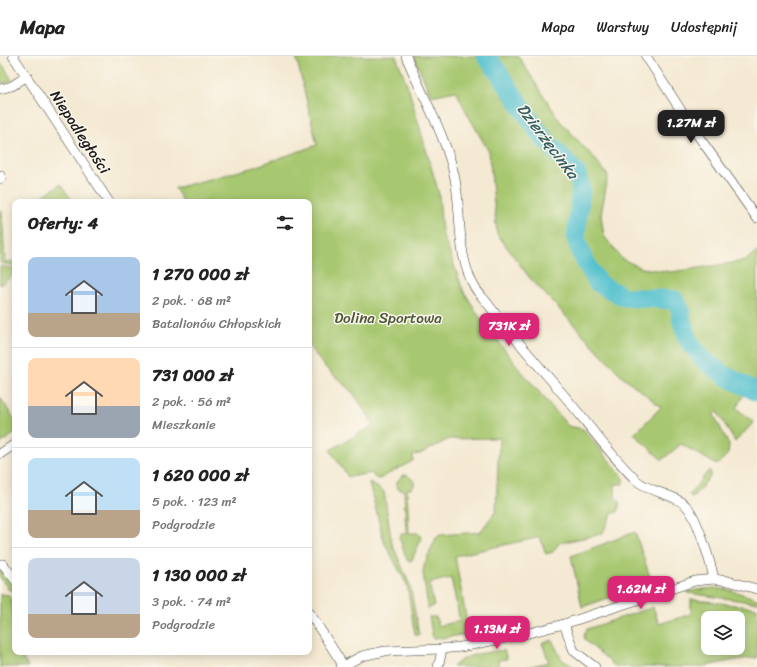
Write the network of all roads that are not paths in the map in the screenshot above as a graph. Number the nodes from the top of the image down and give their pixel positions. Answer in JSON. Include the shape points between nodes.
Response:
{"nodes":[{"id":1,"x":13,"y":56,"type":"edge"},
{"id":2,"x":406,"y":56,"type":"edge"},
{"id":3,"x":646,"y":56,"type":"edge"},
{"id":4,"x":27,"y":76,"type":"junction"},
{"id":5,"x":0,"y":89,"type":"edge"},
{"id":6,"x":0,"y":175,"type":"edge"},
{"id":7,"x":0,"y":179,"type":"edge"},
{"id":8,"x":107,"y":199,"type":"edge"},
{"id":9,"x":757,"y":218,"type":"edge"},
{"id":10,"x":12,"y":446,"type":"edge"},
{"id":11,"x":0,"y":454,"type":"edge"},
{"id":12,"x":0,"y":564,"type":"edge"},
{"id":13,"x":12,"y":576,"type":"edge"},
{"id":14,"x":714,"y":579,"type":"junction"},
{"id":15,"x":757,"y":588,"type":"edge"},
{"id":16,"x":312,"y":617,"type":"edge"},
{"id":17,"x":564,"y":624,"type":"junction"},
{"id":18,"x":441,"y":649,"type":"junction"},
{"id":19,"x":342,"y":666,"type":"edge"},
{"id":20,"x":438,"y":667,"type":"edge"},
{"id":21,"x":595,"y":667,"type":"edge"}],
"edges":[{"from":1,"to":4,"type":"street","name":"Niepodległości"},
{"from":2,"to":14,"type":"street","via":[[448,156],[455,180],[462,248],[475,287],[619,464],[639,482],[683,502],[689,509],[694,517]]},
{"from":3,"to":9,"type":"street","via":[[689,123]]},
{"from":4,"to":5,"type":"street","via":[[12,86]]},
{"from":4,"to":8,"type":"street","name":"Niepodległości"},
{"from":6,"to":7,"type":"street"},
{"from":10,"to":11,"type":"street"},
{"from":12,"to":13,"type":"street","via":[[3,564]]},
{"from":14,"to":15,"type":"street"},
{"from":14,"to":17,"type":"street","via":[[678,586]]},
{"from":16,"to":19,"type":"street"},
{"from":17,"to":18,"type":"street","via":[[521,635]]},
{"from":17,"to":21,"type":"street","via":[[574,651]]},
{"from":18,"to":19,"type":"street","via":[[385,651],[362,656]]},
{"from":18,"to":20,"type":"street"}]}
